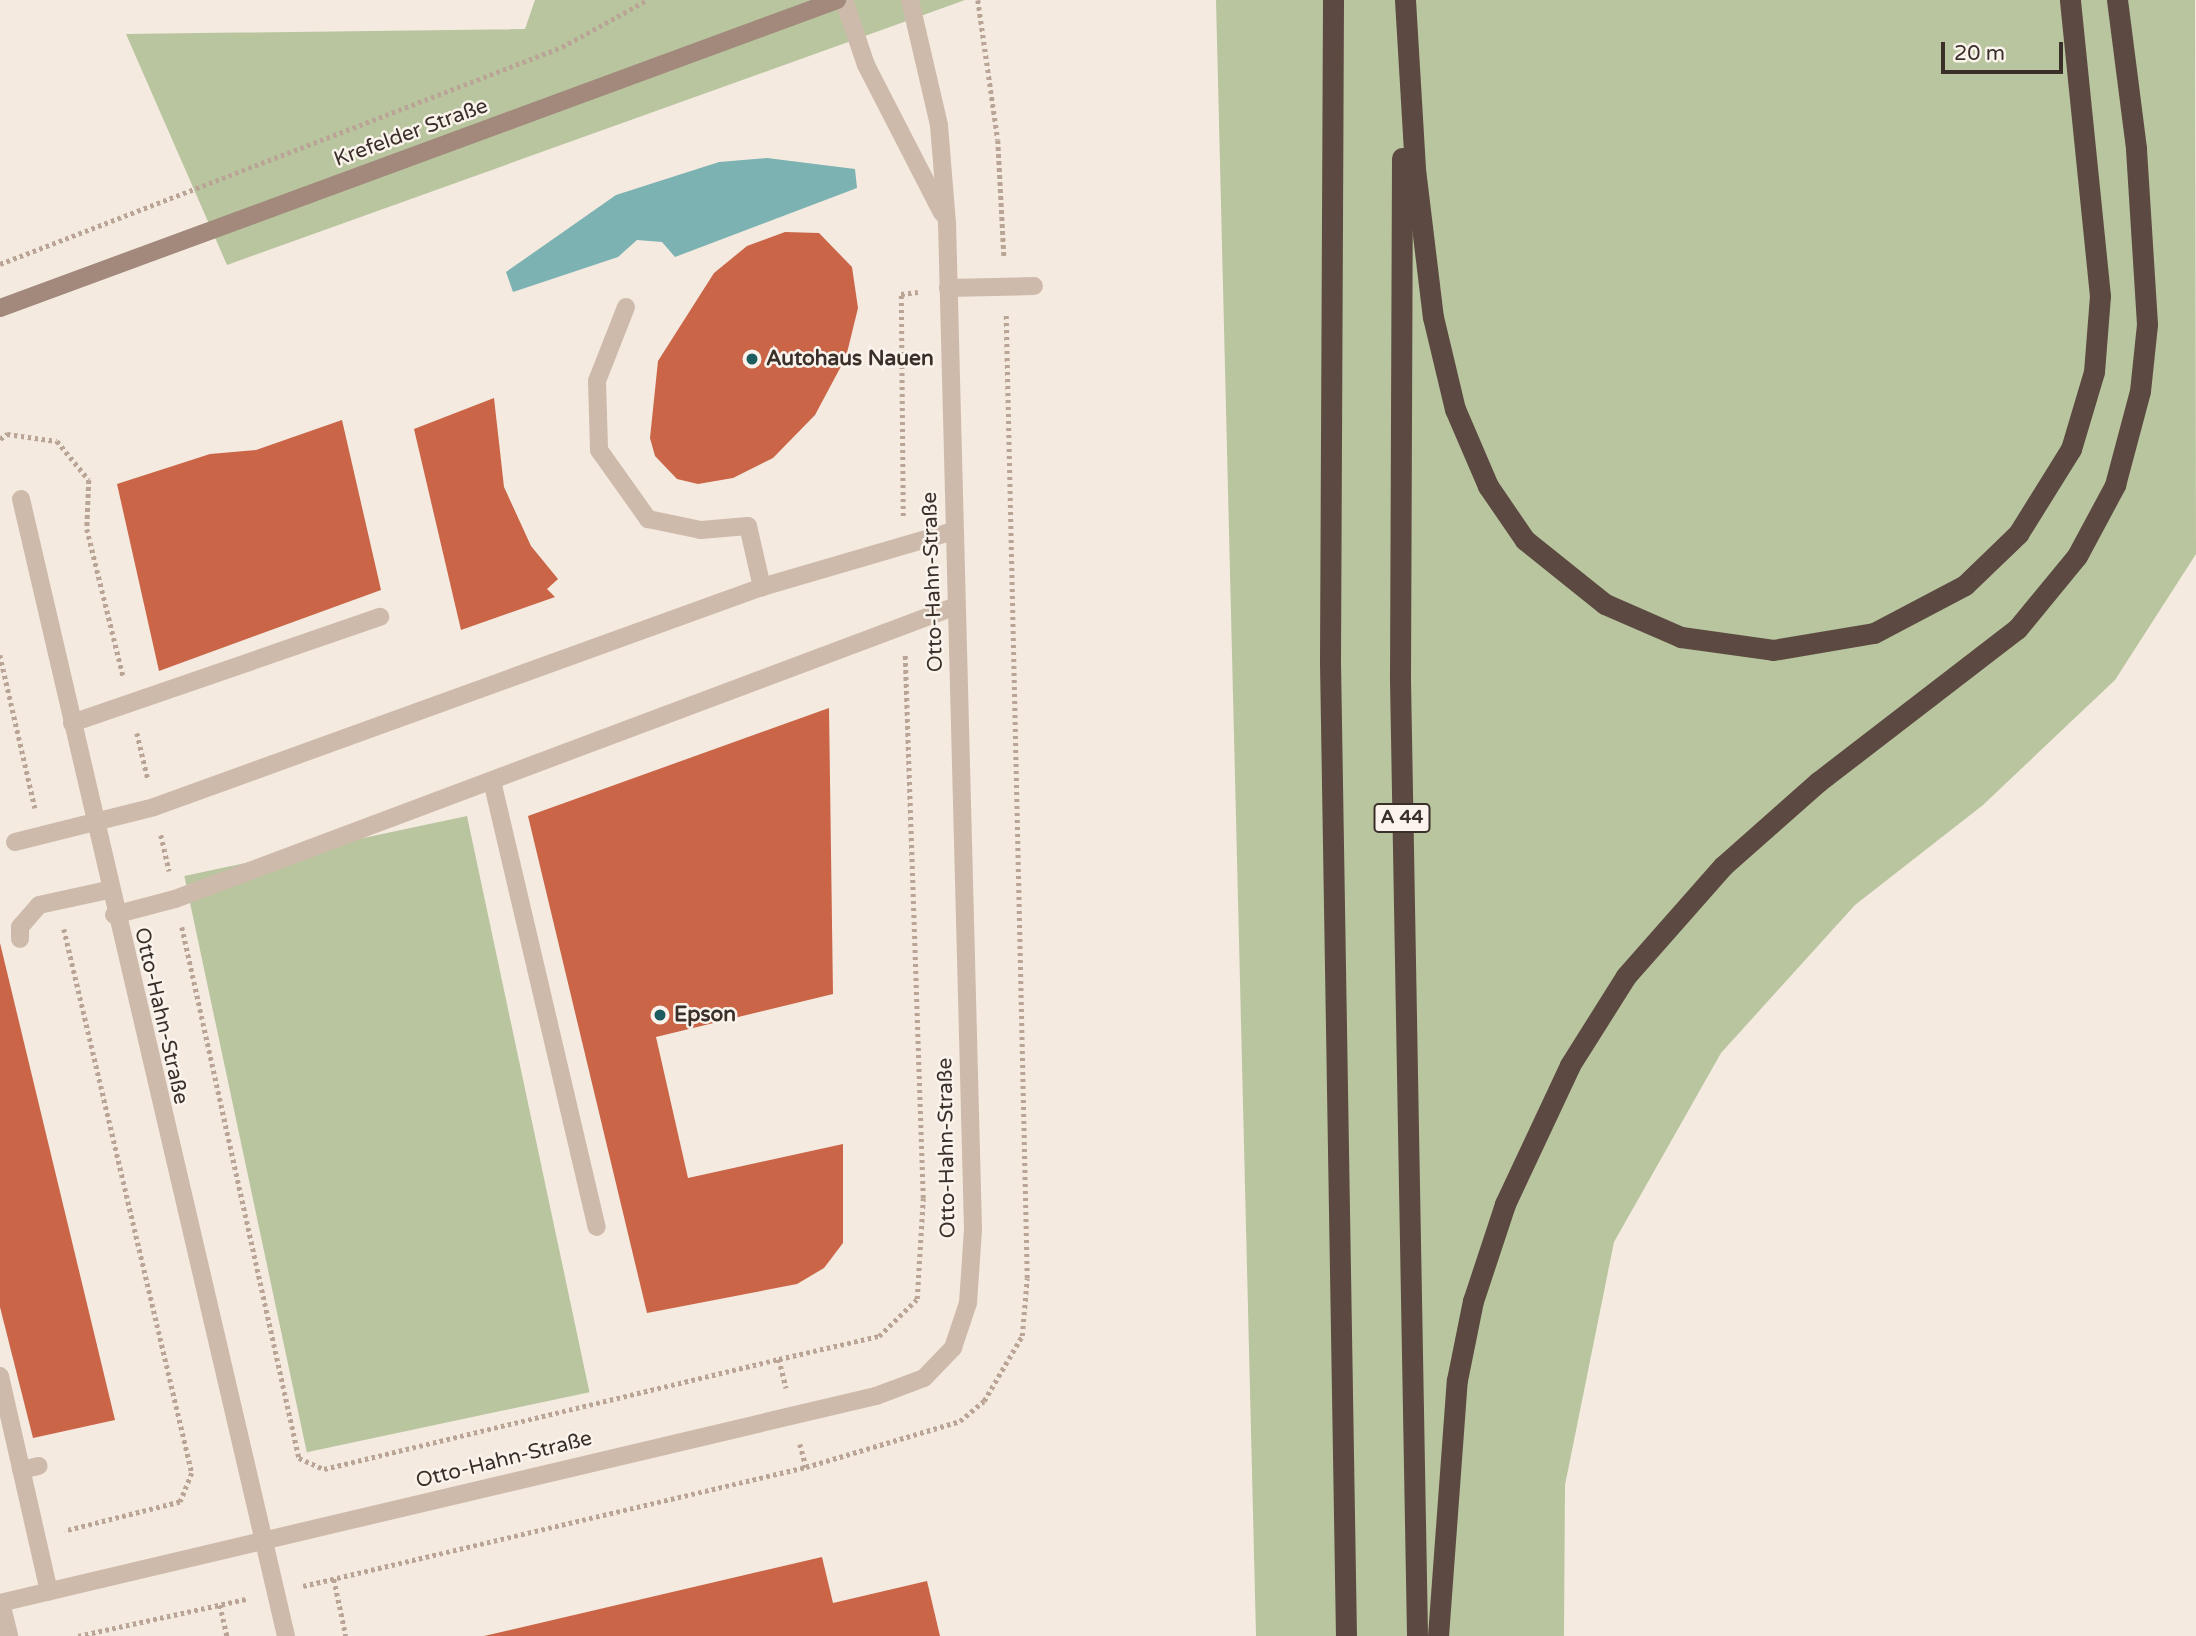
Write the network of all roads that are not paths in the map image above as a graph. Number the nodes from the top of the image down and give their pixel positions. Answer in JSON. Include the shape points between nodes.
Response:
{"nodes":[{"id":1,"x":837,"y":0,"type":"edge"},
{"id":2,"x":844,"y":0,"type":"edge"},
{"id":3,"x":910,"y":0,"type":"edge"},
{"id":4,"x":1404,"y":0,"type":"edge"},
{"id":5,"x":2070,"y":0,"type":"edge"},
{"id":6,"x":2117,"y":0,"type":"edge"},
{"id":7,"x":1333,"y":5,"type":"edge"},
{"id":8,"x":947,"y":223,"type":"junction"},
{"id":9,"x":1034,"y":286,"type":"dead end"},
{"id":10,"x":948,"y":288,"type":"junction"},
{"id":11,"x":626,"y":307,"type":"dead end"},
{"id":12,"x":0,"y":308,"type":"edge"},
{"id":13,"x":21,"y":499,"type":"dead end"},
{"id":14,"x":954,"y":531,"type":"junction"},
{"id":15,"x":762,"y":587,"type":"junction"},
{"id":16,"x":956,"y":606,"type":"junction"},
{"id":17,"x":380,"y":617,"type":"dead end"},
{"id":18,"x":72,"y":723,"type":"junction"},
{"id":19,"x":492,"y":781,"type":"junction"},
{"id":20,"x":95,"y":826,"type":"junction"},
{"id":21,"x":15,"y":842,"type":"dead end"},
{"id":22,"x":108,"y":890,"type":"junction"},
{"id":23,"x":114,"y":915,"type":"junction"},
{"id":24,"x":20,"y":939,"type":"dead end"},
{"id":25,"x":597,"y":1227,"type":"dead end"},
{"id":26,"x":0,"y":1376,"type":"edge"},
{"id":27,"x":264,"y":1543,"type":"junction"},
{"id":28,"x":49,"y":1592,"type":"junction"},
{"id":29,"x":1,"y":1603,"type":"edge"},
{"id":30,"x":9,"y":1636,"type":"edge"},
{"id":31,"x":286,"y":1636,"type":"edge"},
{"id":32,"x":1346,"y":1636,"type":"edge"},
{"id":33,"x":1417,"y":1636,"type":"edge"},
{"id":34,"x":1437,"y":1636,"type":"edge"}],
"edges":[{"from":1,"to":12,"type":"main road","name":"Krefelder Straße"},
{"from":2,"to":8,"type":"street","name":"Otto-Hahn-Straße","via":[[866,65]]},
{"from":3,"to":8,"type":"street","name":"Otto-Hahn-Straße","via":[[939,125]]},
{"from":4,"to":5,"type":"highway","via":[[1416,181],[1433,317],[1455,409],[1488,486],[1532,547],[1605,604],[1681,637],[1773,650],[1874,633],[1965,585],[2018,534],[2071,449],[2094,372],[2100,275]]},
{"from":4,"to":33,"type":"highway","number":"A 44","via":[[1400,694]]},
{"from":6,"to":34,"type":"highway","via":[[2136,148],[2147,324],[2140,391],[2115,485],[2077,556],[2017,629],[1818,782],[1723,866],[1626,975],[1570,1065],[1504,1204],[1473,1301],[1457,1380]]},
{"from":7,"to":32,"type":"highway","via":[[1331,676]]},
{"from":8,"to":10,"type":"street","name":"Otto-Hahn-Straße"},
{"from":9,"to":10,"type":"street"},
{"from":10,"to":14,"type":"street","name":"Otto-Hahn-Straße"},
{"from":11,"to":15,"type":"street","via":[[597,381],[599,450],[648,519],[701,530],[748,526]]},
{"from":13,"to":18,"type":"street","name":"Otto-Hahn-Straße"},
{"from":14,"to":15,"type":"street"},
{"from":14,"to":16,"type":"street","name":"Otto-Hahn-Straße"},
{"from":15,"to":20,"type":"street"},
{"from":16,"to":19,"type":"street"},
{"from":16,"to":27,"type":"street","name":"Otto-Hahn-Straße","via":[[974,1229],[968,1303],[953,1348],[924,1378],[876,1396]]},
{"from":17,"to":18,"type":"street"},
{"from":18,"to":20,"type":"street","name":"Otto-Hahn-Straße"},
{"from":19,"to":23,"type":"street","via":[[176,899]]},
{"from":19,"to":25,"type":"street"},
{"from":20,"to":21,"type":"street"},
{"from":20,"to":22,"type":"street","name":"Otto-Hahn-Straße"},
{"from":22,"to":23,"type":"street","name":"Otto-Hahn-Straße"},
{"from":22,"to":24,"type":"street","via":[[57,899],[27,917]]},
{"from":23,"to":27,"type":"street","name":"Otto-Hahn-Straße"},
{"from":26,"to":28,"type":"street","via":[[30,1468],[36,1538]]},
{"from":27,"to":28,"type":"street","name":"Otto-Hahn-Straße"},
{"from":27,"to":31,"type":"street","name":"Otto-Hahn-Straße"},
{"from":28,"to":29,"type":"street","name":"Otto-Hahn-Straße"},
{"from":29,"to":30,"type":"street"}]}
